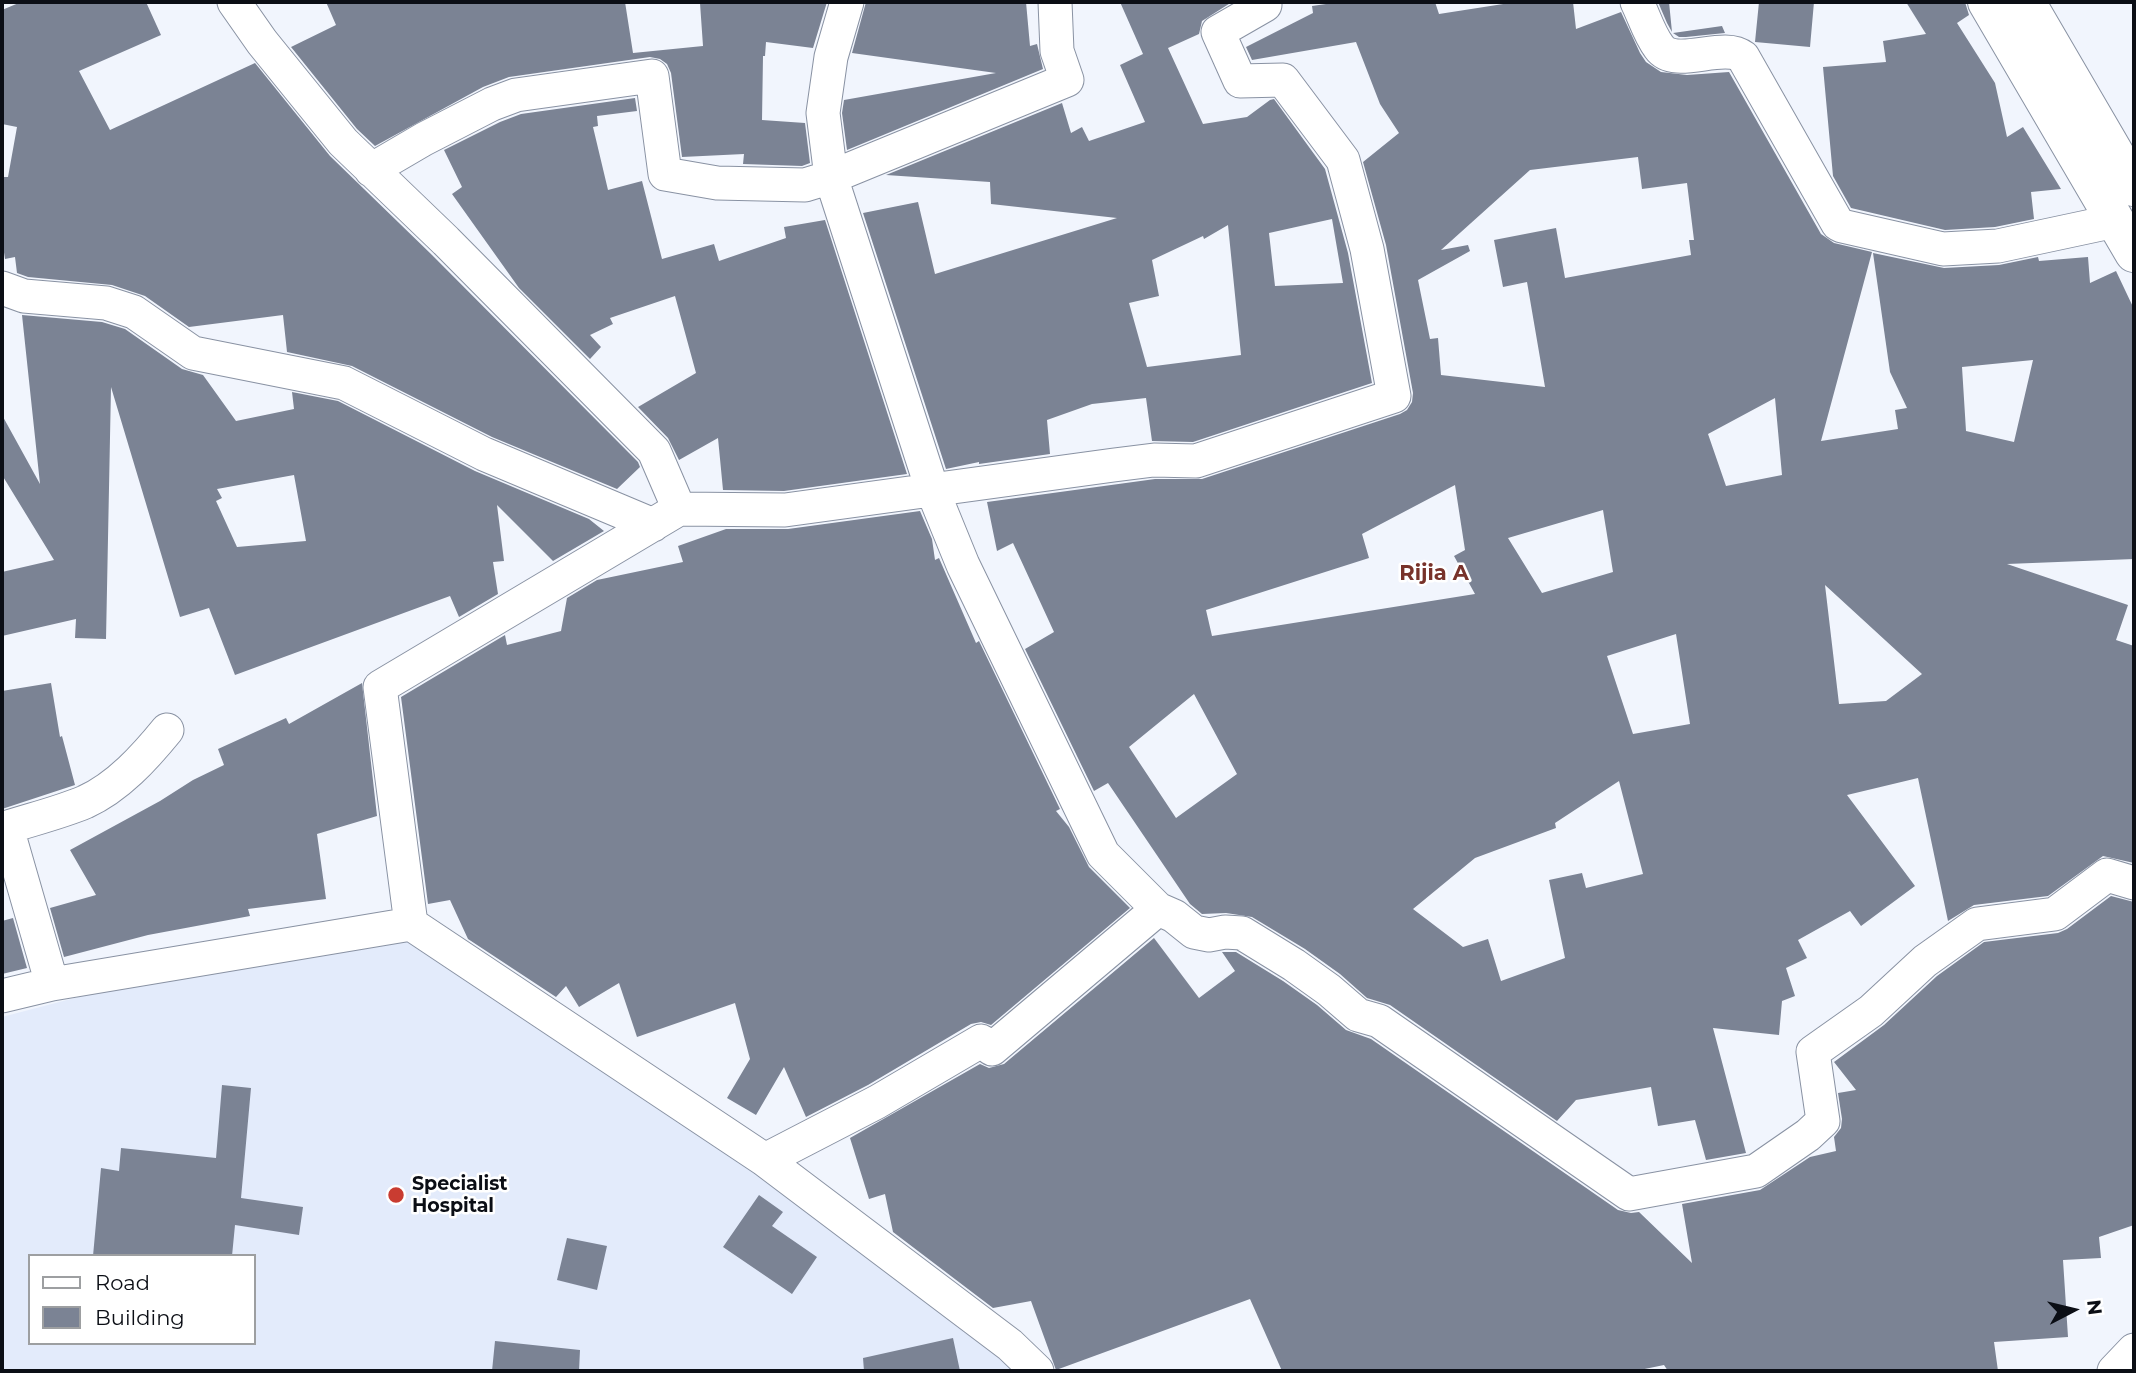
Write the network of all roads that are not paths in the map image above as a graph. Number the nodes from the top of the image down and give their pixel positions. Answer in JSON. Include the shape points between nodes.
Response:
{"nodes":[{"id":1,"x":234,"y":2,"type":"edge"},
{"id":2,"x":846,"y":2,"type":"edge"},
{"id":3,"x":1055,"y":2,"type":"edge"},
{"id":4,"x":1264,"y":2,"type":"edge"},
{"id":5,"x":1637,"y":2,"type":"edge"},
{"id":6,"x":1987,"y":2,"type":"edge"},
{"id":7,"x":2026,"y":2,"type":"edge"},
{"id":8,"x":371,"y":170,"type":"junction"},
{"id":9,"x":831,"y":177,"type":"junction"},
{"id":10,"x":2134,"y":187,"type":"edge"},
{"id":11,"x":2125,"y":237,"type":"edge"},
{"id":12,"x":2,"y":288,"type":"edge"},
{"id":13,"x":932,"y":489,"type":"junction"},
{"id":14,"x":666,"y":517,"type":"junction"},
{"id":15,"x":167,"y":730,"type":"dead end"},
{"id":16,"x":4,"y":828,"type":"edge"},
{"id":17,"x":2134,"y":883,"type":"edge"},
{"id":18,"x":1158,"y":909,"type":"junction"},
{"id":19,"x":411,"y":924,"type":"junction"},
{"id":20,"x":52,"y":984,"type":"junction"},
{"id":21,"x":2,"y":996,"type":"edge"},
{"id":22,"x":765,"y":1160,"type":"junction"},
{"id":23,"x":2134,"y":1350,"type":"edge"},
{"id":24,"x":1037,"y":1371,"type":"edge"},
{"id":25,"x":2114,"y":1371,"type":"edge"}],
"edges":[{"from":1,"to":8,"type":"street","via":[[335,132]]},
{"from":2,"to":9,"type":"street","via":[[831,57],[823,113]]},
{"from":3,"to":9,"type":"street","via":[[1057,51],[1067,80]]},
{"from":4,"to":13,"type":"street","via":[[1218,32],[1240,81],[1283,80],[1343,160],[1367,249],[1394,396],[1196,461],[1114,464]]},
{"from":5,"to":11,"type":"street","via":[[1659,49],[1670,56],[1733,52],[1744,57],[1842,226],[1938,249]]},
{"from":6,"to":11,"type":"main road"},
{"from":7,"to":10,"type":"main road"},
{"from":8,"to":9,"type":"street","via":[[516,95],[652,76],[665,174],[717,183],[805,185]]},
{"from":8,"to":14,"type":"street","via":[[654,451]]},
{"from":9,"to":13,"type":"street"},
{"from":12,"to":14,"type":"street","via":[[24,296],[106,303],[134,312],[193,353],[344,383],[484,454]]},
{"from":13,"to":14,"type":"street","via":[[785,510]]},
{"from":13,"to":18,"type":"street","via":[[963,565],[1103,854]]},
{"from":14,"to":19,"type":"street","via":[[380,687]]},
{"from":15,"to":16,"type":"street","via":[[144,758],[86,801]]},
{"from":16,"to":20,"type":"street"},
{"from":17,"to":18,"type":"street","via":[[2107,874],[2055,914],[1977,925],[1925,961],[1871,1012],[1813,1052],[1823,1121],[1756,1171],[1629,1194],[1242,933],[1194,932]]},
{"from":18,"to":22,"type":"street","via":[[992,1049],[981,1041]]},
{"from":19,"to":20,"type":"street"},
{"from":19,"to":22,"type":"street"},
{"from":20,"to":21,"type":"street"},
{"from":22,"to":24,"type":"street","via":[[1010,1345]]},
{"from":23,"to":25,"type":"street"}]}
